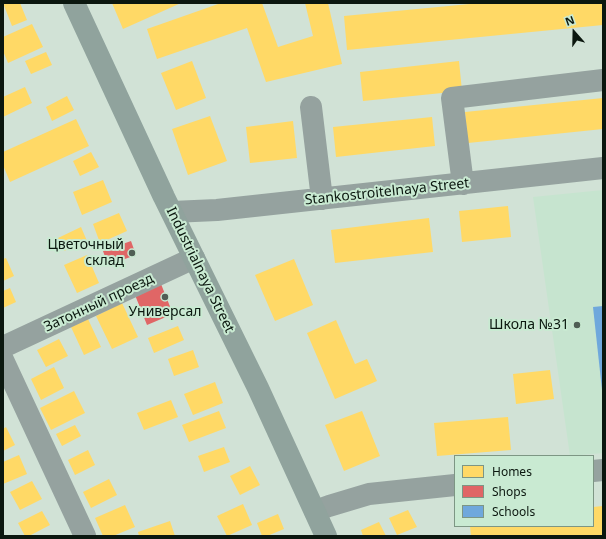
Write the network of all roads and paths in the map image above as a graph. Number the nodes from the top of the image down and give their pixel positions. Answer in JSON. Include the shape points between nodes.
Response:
{"nodes":[{"id":1,"x":74,"y":3,"type":"edge"},
{"id":2,"x":603,"y":80,"type":"edge"},
{"id":3,"x":311,"y":107,"type":"dead end"},
{"id":4,"x":603,"y":168,"type":"edge"},
{"id":5,"x":463,"y":184,"type":"junction"},
{"id":6,"x":322,"y":199,"type":"junction"},
{"id":7,"x":172,"y":212,"type":"junction"},
{"id":8,"x":194,"y":258,"type":"junction"},
{"id":9,"x":3,"y":348,"type":"edge"},
{"id":10,"x":3,"y":360,"type":"edge"},
{"id":11,"x":454,"y":485,"type":"edge"},
{"id":12,"x":315,"y":511,"type":"junction"},
{"id":13,"x":85,"y":536,"type":"edge"},
{"id":14,"x":326,"y":536,"type":"edge"}],
"edges":[{"from":1,"to":7,"type":"main road","name":"Industrialnaya Street"},
{"from":2,"to":5,"type":"street","via":[[452,98]]},
{"from":3,"to":6,"type":"street"},
{"from":4,"to":5,"type":"street","name":"Stankostroitelnaya Street"},
{"from":5,"to":6,"type":"street","name":"Stankostroitelnaya Street"},
{"from":6,"to":7,"type":"street","name":"Stankostroitelnaya Street"},
{"from":7,"to":8,"type":"main road","name":"Industrialnaya Street"},
{"from":8,"to":9,"type":"street","name":"Затонный проезд"},
{"from":8,"to":12,"type":"main road","name":"Industrialnaya Street"},
{"from":10,"to":13,"type":"street"},
{"from":11,"to":12,"type":"street","via":[[369,494]]},
{"from":12,"to":14,"type":"main road","name":"Industrialnaya Street"}]}
